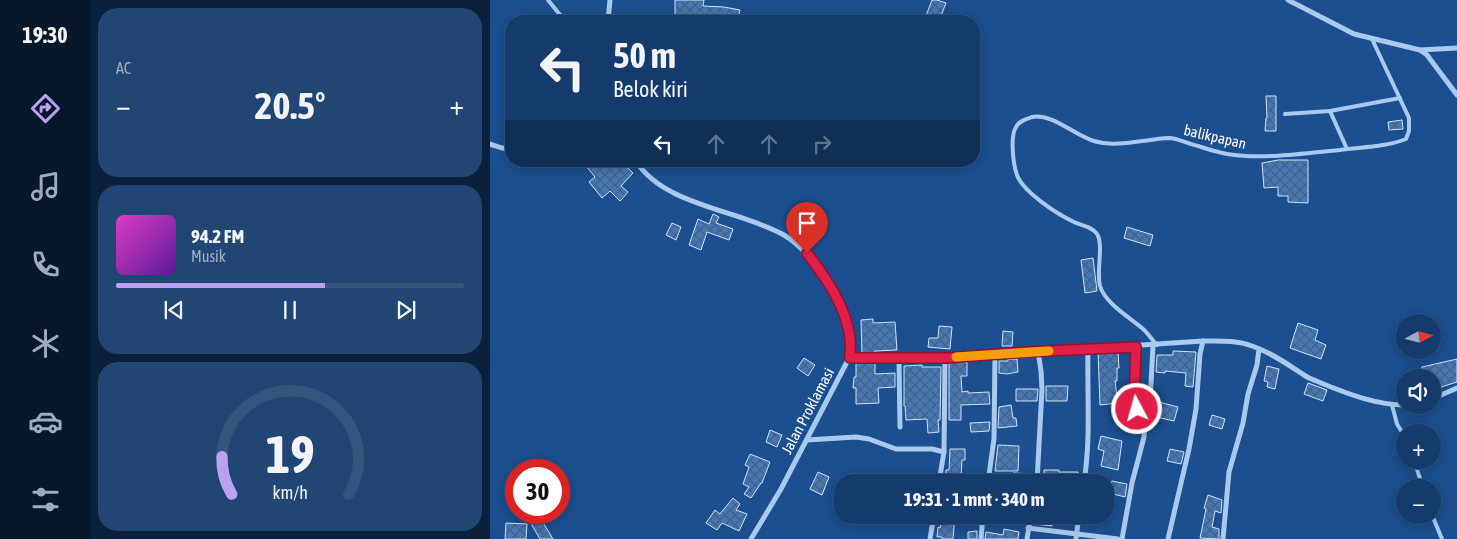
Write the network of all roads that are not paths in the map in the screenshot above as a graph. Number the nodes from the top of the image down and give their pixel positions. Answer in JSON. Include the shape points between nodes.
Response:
{"nodes":[{"id":1,"x":548,"y":0,"type":"edge"},
{"id":2,"x":610,"y":0,"type":"edge"},
{"id":3,"x":1288,"y":0,"type":"edge"},
{"id":4,"x":560,"y":15,"type":"edge"},
{"id":5,"x":609,"y":15,"type":"edge"},
{"id":6,"x":1372,"y":39,"type":"junction"},
{"id":7,"x":1457,"y":48,"type":"edge"},
{"id":8,"x":1420,"y":50,"type":"junction"},
{"id":9,"x":1450,"y":86,"type":"junction"},
{"id":10,"x":1457,"y":86,"type":"edge"},
{"id":11,"x":1457,"y":95,"type":"edge"},
{"id":12,"x":1400,"y":98,"type":"junction"},
{"id":13,"x":1330,"y":111,"type":"junction"},
{"id":14,"x":1286,"y":114,"type":"dead end"},
{"id":15,"x":490,"y":144,"type":"edge"},
{"id":16,"x":505,"y":148,"type":"edge"},
{"id":17,"x":1347,"y":149,"type":"junction"},
{"id":18,"x":640,"y":167,"type":"edge"},
{"id":19,"x":1202,"y":342,"type":"junction"},
{"id":20,"x":1155,"y":345,"type":"junction"},
{"id":21,"x":1136,"y":347,"type":"junction"},
{"id":22,"x":1259,"y":349,"type":"junction"},
{"id":23,"x":1088,"y":350,"type":"junction"},
{"id":24,"x":1038,"y":352,"type":"junction"},
{"id":25,"x":995,"y":354,"type":"junction"},
{"id":26,"x":850,"y":358,"type":"junction"},
{"id":27,"x":946,"y":358,"type":"junction"},
{"id":28,"x":899,"y":359,"type":"junction"},
{"id":29,"x":1457,"y":388,"type":"edge"},
{"id":30,"x":1441,"y":395,"type":"edge"},
{"id":31,"x":1392,"y":405,"type":"junction"},
{"id":32,"x":1396,"y":405,"type":"edge"},
{"id":33,"x":1146,"y":410,"type":"junction"},
{"id":34,"x":1397,"y":424,"type":"edge"},
{"id":35,"x":900,"y":427,"type":"dead end"},
{"id":36,"x":807,"y":440,"type":"junction"},
{"id":37,"x":944,"y":452,"type":"junction"},
{"id":38,"x":940,"y":474,"type":"edge"},
{"id":39,"x":989,"y":474,"type":"edge"},
{"id":40,"x":1037,"y":474,"type":"edge"},
{"id":41,"x":1085,"y":474,"type":"edge"},
{"id":42,"x":932,"y":524,"type":"edge"},
{"id":43,"x":982,"y":524,"type":"edge"},
{"id":44,"x":1029,"y":524,"type":"edge"},
{"id":45,"x":1078,"y":524,"type":"edge"},
{"id":46,"x":1436,"y":524,"type":"edge"},
{"id":47,"x":1028,"y":528,"type":"junction"},
{"id":48,"x":1076,"y":537,"type":"edge"},
{"id":49,"x":751,"y":539,"type":"edge"},
{"id":50,"x":930,"y":539,"type":"edge"},
{"id":51,"x":981,"y":539,"type":"edge"},
{"id":52,"x":1027,"y":539,"type":"edge"},
{"id":53,"x":1120,"y":539,"type":"edge"},
{"id":54,"x":1168,"y":539,"type":"edge"},
{"id":55,"x":1223,"y":539,"type":"edge"},
{"id":56,"x":1442,"y":539,"type":"edge"}],
"edges":[{"from":1,"to":4,"type":"lane"},
{"from":2,"to":5,"type":"street"},
{"from":3,"to":6,"type":"street","via":[[1354,34]]},
{"from":6,"to":8,"type":"street"},
{"from":6,"to":12,"type":"lane","name":"balikpapan"},
{"from":7,"to":8,"type":"street"},
{"from":8,"to":9,"type":"street"},
{"from":9,"to":10,"type":"street"},
{"from":9,"to":11,"type":"street"},
{"from":12,"to":13,"type":"lane"},
{"from":12,"to":17,"type":"lane","name":"balikpapan","via":[[1409,118],[1406,139]]},
{"from":13,"to":14,"type":"lane"},
{"from":13,"to":17,"type":"lane"},
{"from":15,"to":16,"type":"street"},
{"from":17,"to":20,"type":"lane","name":"balikpapan","via":[[1251,156],[1226,154],[1170,138],[1117,144],[1094,142],[1046,117],[1022,120],[1015,127],[1012,141],[1017,175],[1024,186],[1066,218],[1096,233],[1100,286],[1116,307],[1143,329]]},
{"from":18,"to":26,"type":"street","name":"Jalan Proklamasi","via":[[658,184],[676,194],[784,235],[807,253],[822,273],[847,320]]},
{"from":19,"to":20,"type":"street"},
{"from":19,"to":22,"type":"street","via":[[1228,342]]},
{"from":19,"to":54,"type":"street","via":[[1195,417]]},
{"from":20,"to":21,"type":"street"},
{"from":20,"to":33,"type":"street","via":[[1150,402]]},
{"from":21,"to":23,"type":"street"},
{"from":21,"to":33,"type":"street","via":[[1134,404],[1137,409]]},
{"from":22,"to":31,"type":"street","via":[[1344,392]]},
{"from":22,"to":55,"type":"street","via":[[1230,472]]},
{"from":23,"to":24,"type":"street"},
{"from":23,"to":41,"type":"street","via":[[1089,426]]},
{"from":24,"to":25,"type":"street"},
{"from":24,"to":40,"type":"street","via":[[1042,390]]},
{"from":25,"to":27,"type":"street"},
{"from":25,"to":39,"type":"street","via":[[994,438]]},
{"from":26,"to":28,"type":"street"},
{"from":26,"to":36,"type":"street","name":"Jalan Proklamasi"},
{"from":27,"to":28,"type":"street"},
{"from":27,"to":37,"type":"street"},
{"from":28,"to":35,"type":"street"},
{"from":29,"to":30,"type":"street"},
{"from":31,"to":32,"type":"street"},
{"from":31,"to":34,"type":"lane"},
{"from":33,"to":53,"type":"street","via":[[1144,437]]},
{"from":36,"to":37,"type":"street","via":[[856,437],[896,449]]},
{"from":36,"to":49,"type":"street","name":"Jalan Proklamasi"},
{"from":37,"to":38,"type":"street"},
{"from":42,"to":50,"type":"street"},
{"from":43,"to":51,"type":"street"},
{"from":44,"to":47,"type":"street"},
{"from":45,"to":48,"type":"street"},
{"from":46,"to":56,"type":"lane"},
{"from":47,"to":48,"type":"street"},
{"from":47,"to":52,"type":"street"},
{"from":48,"to":53,"type":"street"}]}
